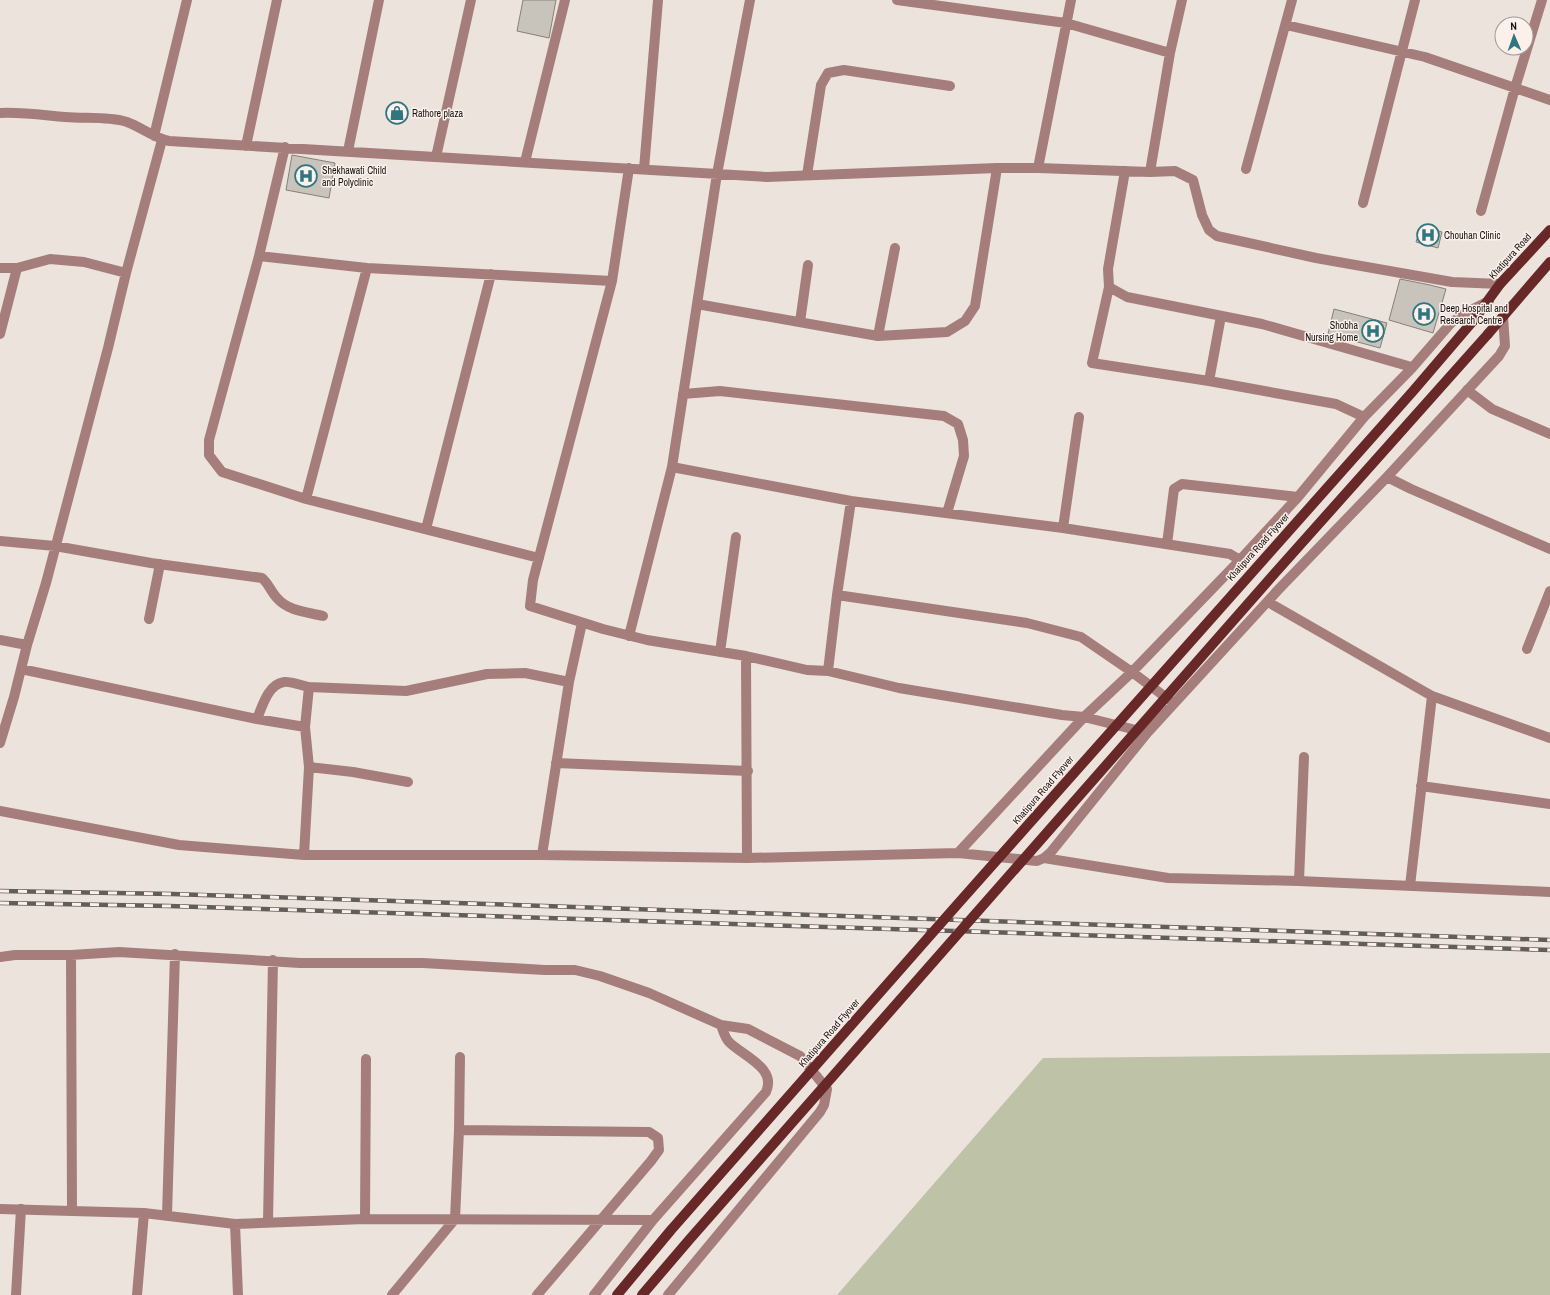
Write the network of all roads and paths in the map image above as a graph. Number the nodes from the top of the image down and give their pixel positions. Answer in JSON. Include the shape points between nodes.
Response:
{"nodes":[{"id":1,"x":187,"y":0,"type":"edge"},
{"id":2,"x":277,"y":0,"type":"edge"},
{"id":3,"x":378,"y":0,"type":"edge"},
{"id":4,"x":471,"y":0,"type":"edge"},
{"id":5,"x":565,"y":0,"type":"edge"},
{"id":6,"x":658,"y":0,"type":"edge"},
{"id":7,"x":750,"y":0,"type":"edge"},
{"id":8,"x":897,"y":0,"type":"edge"},
{"id":9,"x":1071,"y":0,"type":"edge"},
{"id":10,"x":1182,"y":0,"type":"edge"},
{"id":11,"x":1292,"y":0,"type":"edge"},
{"id":12,"x":1415,"y":0,"type":"edge"},
{"id":13,"x":1542,"y":0,"type":"edge"},
{"id":14,"x":1066,"y":23,"type":"junction"},
{"id":15,"x":1286,"y":25,"type":"junction"},
{"id":16,"x":1401,"y":50,"type":"junction"},
{"id":17,"x":1170,"y":53,"type":"junction"},
{"id":18,"x":950,"y":86,"type":"dead end"},
{"id":19,"x":1515,"y":88,"type":"junction"},
{"id":20,"x":1550,"y":100,"type":"edge"},
{"id":21,"x":0,"y":113,"type":"edge"},
{"id":22,"x":158,"y":138,"type":"junction"},
{"id":23,"x":246,"y":146,"type":"junction"},
{"id":24,"x":284,"y":147,"type":"junction"},
{"id":25,"x":348,"y":151,"type":"junction"},
{"id":26,"x":436,"y":157,"type":"junction"},
{"id":27,"x":524,"y":162,"type":"junction"},
{"id":28,"x":629,"y":168,"type":"junction"},
{"id":29,"x":997,"y":168,"type":"junction"},
{"id":30,"x":1038,"y":168,"type":"junction"},
{"id":31,"x":644,"y":169,"type":"junction"},
{"id":32,"x":1246,"y":169,"type":"dead end"},
{"id":33,"x":1125,"y":171,"type":"junction"},
{"id":34,"x":1150,"y":172,"type":"junction"},
{"id":35,"x":717,"y":174,"type":"junction"},
{"id":36,"x":807,"y":175,"type":"junction"},
{"id":37,"x":1363,"y":203,"type":"dead end"},
{"id":38,"x":1481,"y":211,"type":"dead end"},
{"id":39,"x":1550,"y":230,"type":"edge"},
{"id":40,"x":895,"y":248,"type":"dead end"},
{"id":41,"x":259,"y":256,"type":"junction"},
{"id":42,"x":1550,"y":262,"type":"edge"},
{"id":43,"x":808,"y":265,"type":"dead end"},
{"id":44,"x":0,"y":268,"type":"edge"},
{"id":45,"x":16,"y":268,"type":"junction"},
{"id":46,"x":367,"y":268,"type":"junction"},
{"id":47,"x":126,"y":273,"type":"junction"},
{"id":48,"x":491,"y":274,"type":"junction"},
{"id":49,"x":612,"y":281,"type":"junction"},
{"id":50,"x":1500,"y":284,"type":"junction"},
{"id":51,"x":1108,"y":287,"type":"junction"},
{"id":52,"x":1489,"y":301,"type":"junction"},
{"id":53,"x":697,"y":304,"type":"junction"},
{"id":54,"x":1221,"y":316,"type":"junction"},
{"id":55,"x":1503,"y":316,"type":"junction"},
{"id":56,"x":800,"y":322,"type":"junction"},
{"id":57,"x":0,"y":334,"type":"edge"},
{"id":58,"x":878,"y":336,"type":"junction"},
{"id":59,"x":1412,"y":368,"type":"junction"},
{"id":60,"x":1209,"y":381,"type":"junction"},
{"id":61,"x":1467,"y":390,"type":"junction"},
{"id":62,"x":684,"y":394,"type":"junction"},
{"id":63,"x":1079,"y":417,"type":"dead end"},
{"id":64,"x":1364,"y":417,"type":"junction"},
{"id":65,"x":1550,"y":434,"type":"edge"},
{"id":66,"x":672,"y":467,"type":"junction"},
{"id":67,"x":1387,"y":477,"type":"junction"},
{"id":68,"x":1298,"y":497,"type":"junction"},
{"id":69,"x":306,"y":499,"type":"junction"},
{"id":70,"x":851,"y":501,"type":"junction"},
{"id":71,"x":946,"y":513,"type":"junction"},
{"id":72,"x":1063,"y":528,"type":"junction"},
{"id":73,"x":426,"y":530,"type":"junction"},
{"id":74,"x":736,"y":537,"type":"dead end"},
{"id":75,"x":0,"y":541,"type":"edge"},
{"id":76,"x":1167,"y":544,"type":"junction"},
{"id":77,"x":55,"y":546,"type":"junction"},
{"id":78,"x":1550,"y":549,"type":"edge"},
{"id":79,"x":539,"y":558,"type":"junction"},
{"id":80,"x":1240,"y":560,"type":"junction"},
{"id":81,"x":160,"y":564,"type":"junction"},
{"id":82,"x":1550,"y":591,"type":"edge"},
{"id":83,"x":837,"y":595,"type":"junction"},
{"id":84,"x":1268,"y":602,"type":"junction"},
{"id":85,"x":322,"y":616,"type":"dead end"},
{"id":86,"x":149,"y":619,"type":"dead end"},
{"id":87,"x":582,"y":623,"type":"junction"},
{"id":88,"x":629,"y":636,"type":"junction"},
{"id":89,"x":0,"y":640,"type":"edge"},
{"id":90,"x":27,"y":645,"type":"junction"},
{"id":91,"x":1527,"y":649,"type":"dead end"},
{"id":92,"x":720,"y":652,"type":"junction"},
{"id":93,"x":746,"y":656,"type":"junction"},
{"id":94,"x":21,"y":669,"type":"junction"},
{"id":95,"x":828,"y":671,"type":"junction"},
{"id":96,"x":1132,"y":672,"type":"junction"},
{"id":97,"x":569,"y":682,"type":"junction"},
{"id":98,"x":309,"y":687,"type":"junction"},
{"id":99,"x":1432,"y":696,"type":"junction"},
{"id":100,"x":1175,"y":704,"type":"junction"},
{"id":101,"x":1084,"y":717,"type":"junction"},
{"id":102,"x":257,"y":718,"type":"junction"},
{"id":103,"x":304,"y":727,"type":"junction"},
{"id":104,"x":1147,"y":733,"type":"junction"},
{"id":105,"x":1550,"y":738,"type":"edge"},
{"id":106,"x":0,"y":743,"type":"edge"},
{"id":107,"x":1304,"y":757,"type":"dead end"},
{"id":108,"x":556,"y":763,"type":"junction"},
{"id":109,"x":309,"y":767,"type":"junction"},
{"id":110,"x":748,"y":771,"type":"junction"},
{"id":111,"x":408,"y":782,"type":"dead end"},
{"id":112,"x":1421,"y":786,"type":"junction"},
{"id":113,"x":1550,"y":804,"type":"edge"},
{"id":114,"x":0,"y":811,"type":"edge"},
{"id":115,"x":958,"y":853,"type":"junction"},
{"id":116,"x":304,"y":855,"type":"junction"},
{"id":117,"x":542,"y":855,"type":"junction"},
{"id":118,"x":747,"y":858,"type":"junction"},
{"id":119,"x":1044,"y":858,"type":"junction"},
{"id":120,"x":1299,"y":881,"type":"junction"},
{"id":121,"x":1410,"y":886,"type":"junction"},
{"id":122,"x":1550,"y":892,"type":"edge"},
{"id":123,"x":175,"y":954,"type":"junction"},
{"id":124,"x":71,"y":955,"type":"junction"},
{"id":125,"x":0,"y":957,"type":"edge"},
{"id":126,"x":273,"y":960,"type":"junction"},
{"id":127,"x":721,"y":1025,"type":"junction"},
{"id":128,"x":460,"y":1057,"type":"dead end"},
{"id":129,"x":366,"y":1059,"type":"dead end"},
{"id":130,"x":460,"y":1130,"type":"junction"},
{"id":131,"x":0,"y":1209,"type":"edge"},
{"id":132,"x":21,"y":1209,"type":"junction"},
{"id":133,"x":72,"y":1211,"type":"junction"},
{"id":134,"x":144,"y":1213,"type":"junction"},
{"id":135,"x":167,"y":1215,"type":"junction"},
{"id":136,"x":365,"y":1219,"type":"junction"},
{"id":137,"x":455,"y":1219,"type":"junction"},
{"id":138,"x":600,"y":1220,"type":"junction"},
{"id":139,"x":653,"y":1220,"type":"junction"},
{"id":140,"x":268,"y":1222,"type":"junction"},
{"id":141,"x":235,"y":1224,"type":"junction"},
{"id":142,"x":16,"y":1295,"type":"edge"},
{"id":143,"x":137,"y":1295,"type":"edge"},
{"id":144,"x":238,"y":1295,"type":"edge"},
{"id":145,"x":392,"y":1295,"type":"edge"},
{"id":146,"x":537,"y":1295,"type":"edge"},
{"id":147,"x":594,"y":1295,"type":"edge"},
{"id":148,"x":617,"y":1295,"type":"edge"},
{"id":149,"x":642,"y":1295,"type":"edge"},
{"id":150,"x":668,"y":1295,"type":"edge"}],
"edges":[{"from":1,"to":22,"type":"street"},
{"from":2,"to":23,"type":"street"},
{"from":3,"to":25,"type":"street"},
{"from":4,"to":26,"type":"street"},
{"from":5,"to":27,"type":"street"},
{"from":6,"to":31,"type":"street"},
{"from":7,"to":35,"type":"street"},
{"from":8,"to":14,"type":"street"},
{"from":9,"to":14,"type":"street"},
{"from":10,"to":17,"type":"street"},
{"from":11,"to":15,"type":"street"},
{"from":12,"to":16,"type":"street"},
{"from":13,"to":19,"type":"street"},
{"from":14,"to":17,"type":"street"},
{"from":14,"to":30,"type":"street"},
{"from":15,"to":16,"type":"street"},
{"from":15,"to":32,"type":"street"},
{"from":16,"to":19,"type":"street"},
{"from":16,"to":37,"type":"street"},
{"from":17,"to":34,"type":"street"},
{"from":18,"to":36,"type":"street","via":[[844,70],[828,73],[821,85]]},
{"from":19,"to":20,"type":"street"},
{"from":19,"to":38,"type":"street"},
{"from":21,"to":22,"type":"street","via":[[22,112],[126,122]]},
{"from":22,"to":23,"type":"street"},
{"from":22,"to":47,"type":"street"},
{"from":23,"to":24,"type":"street"},
{"from":24,"to":25,"type":"street"},
{"from":24,"to":41,"type":"street"},
{"from":25,"to":26,"type":"street"},
{"from":26,"to":27,"type":"street"},
{"from":27,"to":28,"type":"street"},
{"from":28,"to":31,"type":"street"},
{"from":28,"to":49,"type":"street"},
{"from":29,"to":30,"type":"street"},
{"from":29,"to":36,"type":"street"},
{"from":29,"to":58,"type":"street","via":[[975,306],[965,321],[947,332]]},
{"from":30,"to":33,"type":"street"},
{"from":31,"to":35,"type":"street"},
{"from":33,"to":34,"type":"street"},
{"from":33,"to":51,"type":"street","via":[[1108,269]]},
{"from":34,"to":50,"type":"street","via":[[1176,172],[1193,180],[1204,220],[1209,230],[1217,236],[1316,258],[1452,282]]},
{"from":35,"to":36,"type":"street","via":[[767,177]]},
{"from":35,"to":53,"type":"street"},
{"from":39,"to":50,"type":"main road","name":"Khatipura Road"},
{"from":40,"to":58,"type":"street"},
{"from":41,"to":46,"type":"street"},
{"from":41,"to":69,"type":"street","via":[[209,440],[209,455],[222,472]]},
{"from":42,"to":55,"type":"main road"},
{"from":43,"to":56,"type":"street"},
{"from":44,"to":45,"type":"street"},
{"from":45,"to":47,"type":"street","via":[[50,259],[84,262]]},
{"from":45,"to":57,"type":"street"},
{"from":46,"to":48,"type":"street"},
{"from":46,"to":69,"type":"street"},
{"from":47,"to":77,"type":"street"},
{"from":48,"to":49,"type":"street"},
{"from":48,"to":73,"type":"street"},
{"from":49,"to":79,"type":"street"},
{"from":50,"to":52,"type":"main road","name":"Khatipura Road"},
{"from":51,"to":54,"type":"street","via":[[1127,297]]},
{"from":51,"to":60,"type":"street","via":[[1092,363]]},
{"from":52,"to":59,"type":"street","via":[[1464,313],[1451,323]]},
{"from":52,"to":148,"type":"main road","name":"Khatipura Road Flyover","bridge":true,"via":[[1414,390],[951,912],[671,1230]]},
{"from":53,"to":56,"type":"street"},
{"from":53,"to":62,"type":"street"},
{"from":54,"to":59,"type":"street","via":[[1262,324]]},
{"from":54,"to":60,"type":"street"},
{"from":55,"to":61,"type":"street","via":[[1505,346]]},
{"from":55,"to":149,"type":"main road","bridge":true,"via":[[1094,778]]},
{"from":56,"to":58,"type":"street"},
{"from":59,"to":64,"type":"street"},
{"from":60,"to":64,"type":"street","via":[[1336,404]]},
{"from":61,"to":65,"type":"street","via":[[1492,409]]},
{"from":61,"to":67,"type":"street"},
{"from":62,"to":66,"type":"street"},
{"from":62,"to":71,"type":"street","via":[[720,392],[944,416],[958,424],[964,456]]},
{"from":63,"to":72,"type":"street"},
{"from":64,"to":68,"type":"street"},
{"from":66,"to":70,"type":"street"},
{"from":66,"to":88,"type":"street"},
{"from":67,"to":78,"type":"street"},
{"from":67,"to":84,"type":"street"},
{"from":68,"to":76,"type":"street","via":[[1182,484],[1174,489]]},
{"from":68,"to":80,"type":"street"},
{"from":69,"to":73,"type":"street"},
{"from":70,"to":71,"type":"street"},
{"from":70,"to":83,"type":"street"},
{"from":71,"to":72,"type":"street"},
{"from":72,"to":76,"type":"street"},
{"from":73,"to":79,"type":"street"},
{"from":74,"to":92,"type":"street"},
{"from":75,"to":77,"type":"street"},
{"from":76,"to":80,"type":"street","via":[[1230,554]]},
{"from":77,"to":81,"type":"street"},
{"from":77,"to":90,"type":"street"},
{"from":79,"to":87,"type":"street","via":[[530,606]]},
{"from":80,"to":96,"type":"street"},
{"from":81,"to":85,"type":"street","via":[[262,578],[276,598],[290,608]]},
{"from":81,"to":86,"type":"street"},
{"from":82,"to":91,"type":"street"},
{"from":83,"to":95,"type":"street"},
{"from":83,"to":96,"type":"street","via":[[1027,623],[1081,637]]},
{"from":84,"to":99,"type":"street"},
{"from":84,"to":100,"type":"street"},
{"from":87,"to":88,"type":"street"},
{"from":87,"to":97,"type":"street"},
{"from":88,"to":92,"type":"street"},
{"from":89,"to":90,"type":"street"},
{"from":90,"to":94,"type":"street"},
{"from":92,"to":93,"type":"street"},
{"from":93,"to":95,"type":"street","via":[[807,670]]},
{"from":93,"to":110,"type":"street"},
{"from":94,"to":102,"type":"street"},
{"from":94,"to":106,"type":"street"},
{"from":95,"to":101,"type":"street","via":[[898,688]]},
{"from":96,"to":100,"type":"street"},
{"from":96,"to":101,"type":"street"},
{"from":97,"to":98,"type":"street","via":[[526,673],[487,674],[406,690]]},
{"from":97,"to":108,"type":"street"},
{"from":98,"to":102,"type":"street","via":[[284,682],[275,687],[267,695]]},
{"from":98,"to":103,"type":"street"},
{"from":99,"to":105,"type":"street"},
{"from":99,"to":112,"type":"street"},
{"from":100,"to":104,"type":"street"},
{"from":101,"to":104,"type":"street"},
{"from":101,"to":115,"type":"street"},
{"from":102,"to":103,"type":"street"},
{"from":103,"to":109,"type":"street"},
{"from":104,"to":119,"type":"street"},
{"from":107,"to":120,"type":"street"},
{"from":108,"to":110,"type":"street"},
{"from":108,"to":117,"type":"street"},
{"from":109,"to":111,"type":"street"},
{"from":109,"to":116,"type":"street"},
{"from":110,"to":118,"type":"street"},
{"from":112,"to":113,"type":"street"},
{"from":112,"to":121,"type":"street"},
{"from":114,"to":116,"type":"street","via":[[179,845]]},
{"from":115,"to":118,"type":"street"},
{"from":115,"to":119,"type":"street","via":[[1030,861]]},
{"from":116,"to":117,"type":"street"},
{"from":117,"to":118,"type":"street"},
{"from":119,"to":120,"type":"street","via":[[1168,878]]},
{"from":120,"to":121,"type":"street"},
{"from":121,"to":122,"type":"street"},
{"from":123,"to":124,"type":"street","via":[[119,952]]},
{"from":123,"to":126,"type":"street"},
{"from":123,"to":135,"type":"street"},
{"from":124,"to":125,"type":"street"},
{"from":124,"to":133,"type":"street"},
{"from":126,"to":127,"type":"street","via":[[300,963],[424,963],[575,970],[649,993]]},
{"from":126,"to":140,"type":"street"},
{"from":127,"to":139,"type":"street","via":[[728,1041],[765,1071],[769,1080],[768,1088]]},
{"from":127,"to":150,"type":"street","via":[[748,1029],[800,1056],[827,1088],[824,1105]]},
{"from":128,"to":130,"type":"street"},
{"from":129,"to":136,"type":"street"},
{"from":130,"to":137,"type":"street"},
{"from":130,"to":138,"type":"street","via":[[649,1132],[658,1138],[658,1150]]},
{"from":131,"to":132,"type":"street"},
{"from":132,"to":133,"type":"street"},
{"from":132,"to":142,"type":"street"},
{"from":133,"to":134,"type":"street"},
{"from":134,"to":135,"type":"street"},
{"from":134,"to":143,"type":"street"},
{"from":135,"to":141,"type":"street"},
{"from":136,"to":137,"type":"street"},
{"from":136,"to":140,"type":"street"},
{"from":137,"to":138,"type":"street"},
{"from":137,"to":145,"type":"street"},
{"from":138,"to":139,"type":"street"},
{"from":138,"to":146,"type":"street"},
{"from":139,"to":147,"type":"street"},
{"from":140,"to":141,"type":"street"},
{"from":141,"to":144,"type":"street"}]}
